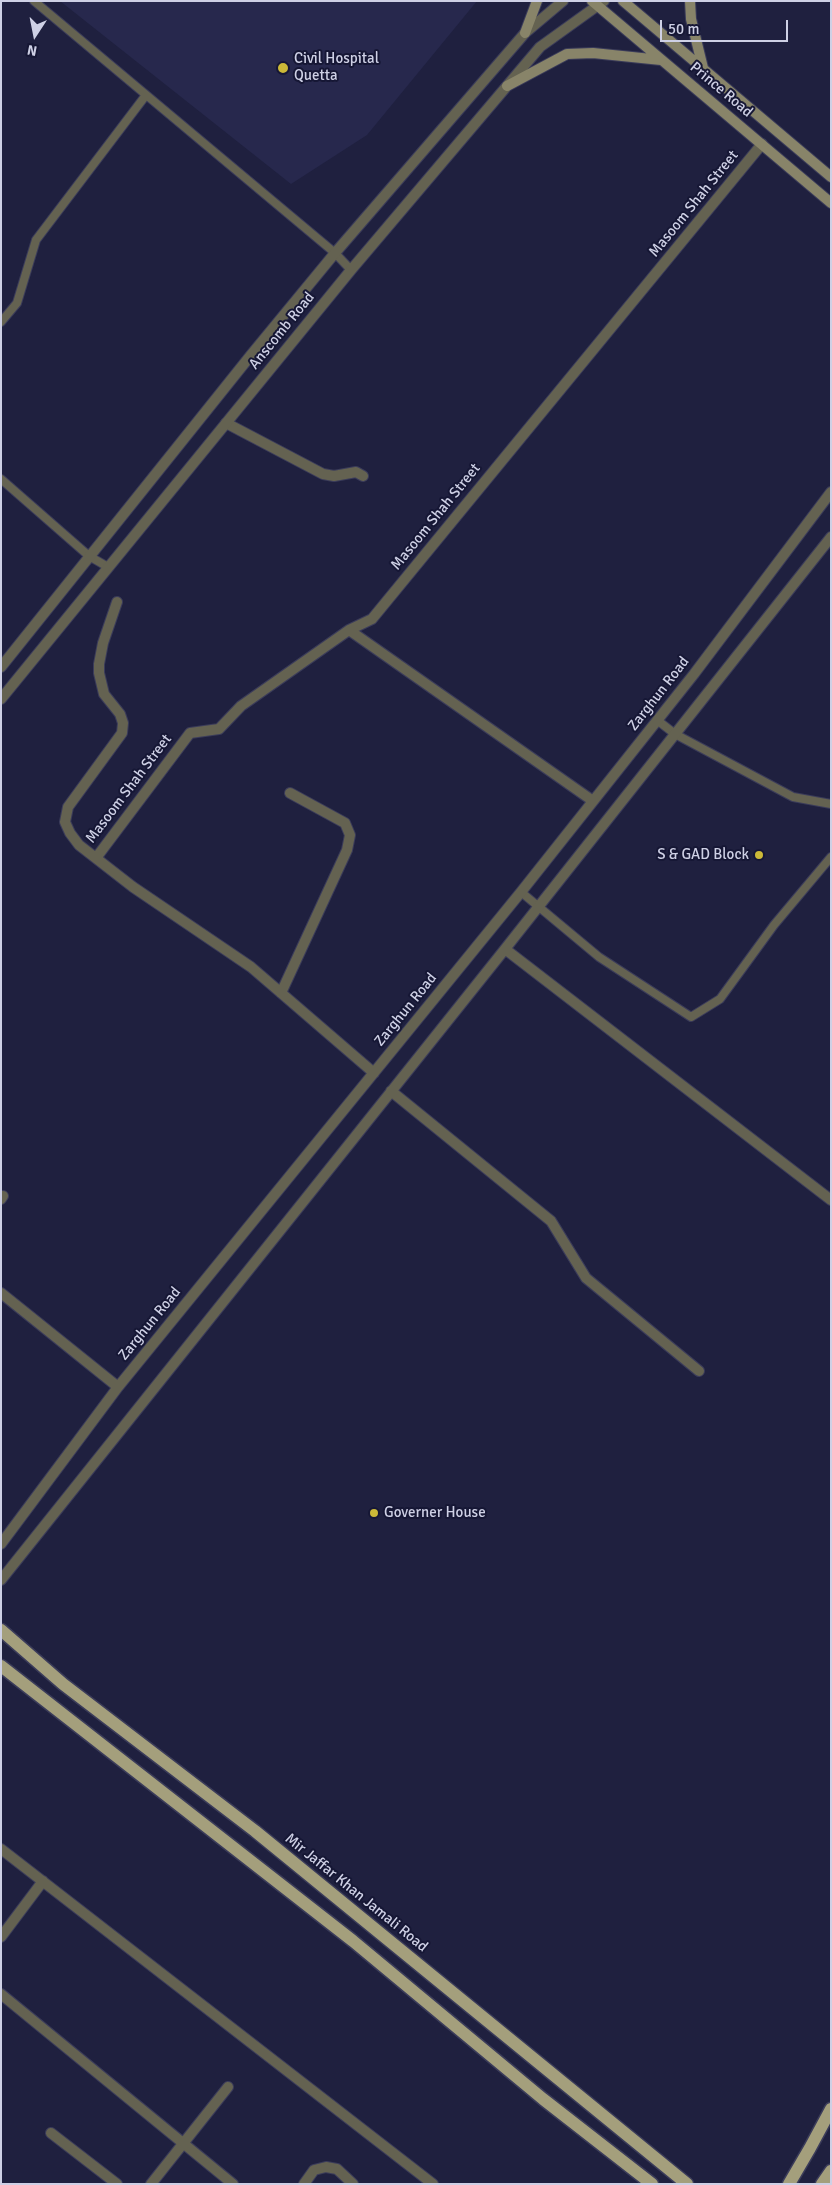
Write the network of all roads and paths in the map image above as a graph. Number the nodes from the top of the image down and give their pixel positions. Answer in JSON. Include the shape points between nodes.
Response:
{"nodes":[{"id":1,"x":34,"y":1,"type":"edge"},
{"id":2,"x":537,"y":1,"type":"edge"},
{"id":3,"x":564,"y":1,"type":"edge"},
{"id":4,"x":623,"y":1,"type":"edge"},
{"id":5,"x":690,"y":1,"type":"edge"},
{"id":6,"x":598,"y":3,"type":"edge"},
{"id":7,"x":525,"y":32,"type":"junction"},
{"id":8,"x":662,"y":61,"type":"junction"},
{"id":9,"x":703,"y":68,"type":"junction"},
{"id":10,"x":507,"y":86,"type":"junction"},
{"id":11,"x":146,"y":95,"type":"junction"},
{"id":12,"x":762,"y":144,"type":"junction"},
{"id":13,"x":831,"y":176,"type":"edge"},
{"id":14,"x":831,"y":203,"type":"edge"},
{"id":15,"x":335,"y":252,"type":"junction"},
{"id":16,"x":351,"y":270,"type":"junction"},
{"id":17,"x":1,"y":322,"type":"edge"},
{"id":18,"x":226,"y":423,"type":"junction"},
{"id":19,"x":362,"y":476,"type":"dead end"},
{"id":20,"x":1,"y":479,"type":"edge"},
{"id":21,"x":831,"y":492,"type":"edge"},
{"id":22,"x":831,"y":537,"type":"edge"},
{"id":23,"x":89,"y":556,"type":"junction"},
{"id":24,"x":108,"y":567,"type":"junction"},
{"id":25,"x":117,"y":602,"type":"dead end"},
{"id":26,"x":350,"y":630,"type":"junction"},
{"id":27,"x":1,"y":667,"type":"edge"},
{"id":28,"x":1,"y":699,"type":"edge"},
{"id":29,"x":657,"y":720,"type":"junction"},
{"id":30,"x":675,"y":734,"type":"junction"},
{"id":31,"x":290,"y":793,"type":"dead end"},
{"id":32,"x":593,"y":800,"type":"junction"},
{"id":33,"x":831,"y":804,"type":"edge"},
{"id":34,"x":831,"y":857,"type":"edge"},
{"id":35,"x":96,"y":858,"type":"junction"},
{"id":36,"x":520,"y":892,"type":"junction"},
{"id":37,"x":538,"y":906,"type":"junction"},
{"id":38,"x":505,"y":949,"type":"junction"},
{"id":39,"x":282,"y":993,"type":"junction"},
{"id":40,"x":374,"y":1073,"type":"junction"},
{"id":41,"x":391,"y":1092,"type":"junction"},
{"id":42,"x":831,"y":1200,"type":"edge"},
{"id":43,"x":1,"y":1293,"type":"edge"},
{"id":44,"x":699,"y":1371,"type":"dead end"},
{"id":45,"x":118,"y":1387,"type":"junction"},
{"id":46,"x":1,"y":1544,"type":"edge"},
{"id":47,"x":1,"y":1580,"type":"edge"},
{"id":48,"x":1,"y":1630,"type":"edge"},
{"id":49,"x":1,"y":1666,"type":"edge"},
{"id":50,"x":1,"y":1849,"type":"edge"},
{"id":51,"x":43,"y":1881,"type":"junction"},
{"id":52,"x":1,"y":1937,"type":"edge"},
{"id":53,"x":1,"y":1994,"type":"edge"},
{"id":54,"x":228,"y":2087,"type":"dead end"},
{"id":55,"x":831,"y":2109,"type":"edge"},
{"id":56,"x":831,"y":2129,"type":"edge"},
{"id":57,"x":51,"y":2133,"type":"dead end"},
{"id":58,"x":184,"y":2144,"type":"junction"},
{"id":59,"x":810,"y":2148,"type":"junction"},
{"id":60,"x":831,"y":2171,"type":"edge"},
{"id":61,"x":117,"y":2184,"type":"edge"},
{"id":62,"x":152,"y":2184,"type":"edge"},
{"id":63,"x":233,"y":2184,"type":"edge"},
{"id":64,"x":304,"y":2184,"type":"edge"},
{"id":65,"x":353,"y":2184,"type":"edge"},
{"id":66,"x":433,"y":2184,"type":"edge"},
{"id":67,"x":652,"y":2184,"type":"edge"},
{"id":68,"x":688,"y":2184,"type":"edge"},
{"id":69,"x":789,"y":2184,"type":"edge"},
{"id":70,"x":822,"y":2184,"type":"edge"}],
"edges":[{"from":1,"to":11,"type":"lane"},
{"from":2,"to":7,"type":"main road"},
{"from":3,"to":7,"type":"street","name":"Anscomb Road"},
{"from":4,"to":9,"type":"main road","name":"Prince Road"},
{"from":5,"to":9,"type":"main road"},
{"from":6,"to":8,"type":"main road","name":"Prince Road"},
{"from":6,"to":10,"type":"street","name":"Anscomb Road","via":[[540,47]]},
{"from":7,"to":15,"type":"street","name":"Anscomb Road"},
{"from":8,"to":10,"type":"main road","via":[[593,53],[567,54]]},
{"from":8,"to":12,"type":"main road","name":"Prince Road"},
{"from":9,"to":13,"type":"main road","name":"Prince Road"},
{"from":10,"to":16,"type":"street","name":"Anscomb Road"},
{"from":11,"to":15,"type":"lane"},
{"from":11,"to":17,"type":"lane","via":[[36,240],[17,303]]},
{"from":12,"to":14,"type":"main road","name":"Prince Road"},
{"from":12,"to":26,"type":"street","name":"Masoom Shah Street","via":[[372,619]]},
{"from":15,"to":16,"type":"lane"},
{"from":15,"to":23,"type":"street","name":"Anscomb Road"},
{"from":16,"to":18,"type":"street","name":"Anscomb Road"},
{"from":18,"to":19,"type":"street","via":[[323,474],[334,476],[356,472]]},
{"from":18,"to":24,"type":"street","name":"Anscomb Road"},
{"from":20,"to":23,"type":"lane"},
{"from":21,"to":29,"type":"street","name":"Zarghun Road"},
{"from":22,"to":30,"type":"street"},
{"from":23,"to":24,"type":"lane"},
{"from":23,"to":27,"type":"street","name":"Anscomb Road"},
{"from":24,"to":28,"type":"street","name":"Anscomb Road"},
{"from":25,"to":35,"type":"street","via":[[98,664],[104,694],[120,714],[122,733],[68,807],[65,822],[79,845]]},
{"from":26,"to":32,"type":"street"},
{"from":26,"to":35,"type":"street","name":"Masoom Shah Street","via":[[240,706],[219,729],[190,734]]},
{"from":29,"to":30,"type":"lane"},
{"from":29,"to":32,"type":"street","name":"Zarghun Road"},
{"from":30,"to":33,"type":"lane","via":[[793,797]]},
{"from":30,"to":37,"type":"street"},
{"from":31,"to":39,"type":"street","via":[[345,823],[350,835],[347,850]]},
{"from":32,"to":36,"type":"street","name":"Zarghun Road"},
{"from":34,"to":37,"type":"lane","via":[[720,999],[691,1017],[598,956]]},
{"from":35,"to":39,"type":"street","via":[[140,892],[251,967]]},
{"from":36,"to":37,"type":"lane"},
{"from":36,"to":40,"type":"street","name":"Zarghun Road"},
{"from":37,"to":38,"type":"street"},
{"from":38,"to":41,"type":"street"},
{"from":38,"to":42,"type":"street"},
{"from":39,"to":40,"type":"street"},
{"from":40,"to":45,"type":"street","name":"Zarghun Road"},
{"from":41,"to":44,"type":"street","via":[[551,1221],[586,1278]]},
{"from":41,"to":47,"type":"street"},
{"from":43,"to":45,"type":"street"},
{"from":45,"to":46,"type":"street","name":"Zarghun Road"},
{"from":48,"to":68,"type":"main road","name":"Mir Jaffar Khan Jamali Road","via":[[63,1684],[255,1831]]},
{"from":49,"to":67,"type":"main road","via":[[353,1941],[543,2099]]},
{"from":50,"to":51,"type":"street"},
{"from":51,"to":52,"type":"street"},
{"from":51,"to":66,"type":"street"},
{"from":53,"to":58,"type":"street"},
{"from":54,"to":58,"type":"street"},
{"from":55,"to":59,"type":"main road"},
{"from":56,"to":59,"type":"main road"},
{"from":57,"to":61,"type":"street"},
{"from":58,"to":62,"type":"street"},
{"from":58,"to":63,"type":"street"},
{"from":59,"to":69,"type":"main road"},
{"from":60,"to":70,"type":"main road"},
{"from":64,"to":65,"type":"street","via":[[314,2170],[326,2167],[337,2169]]}]}
